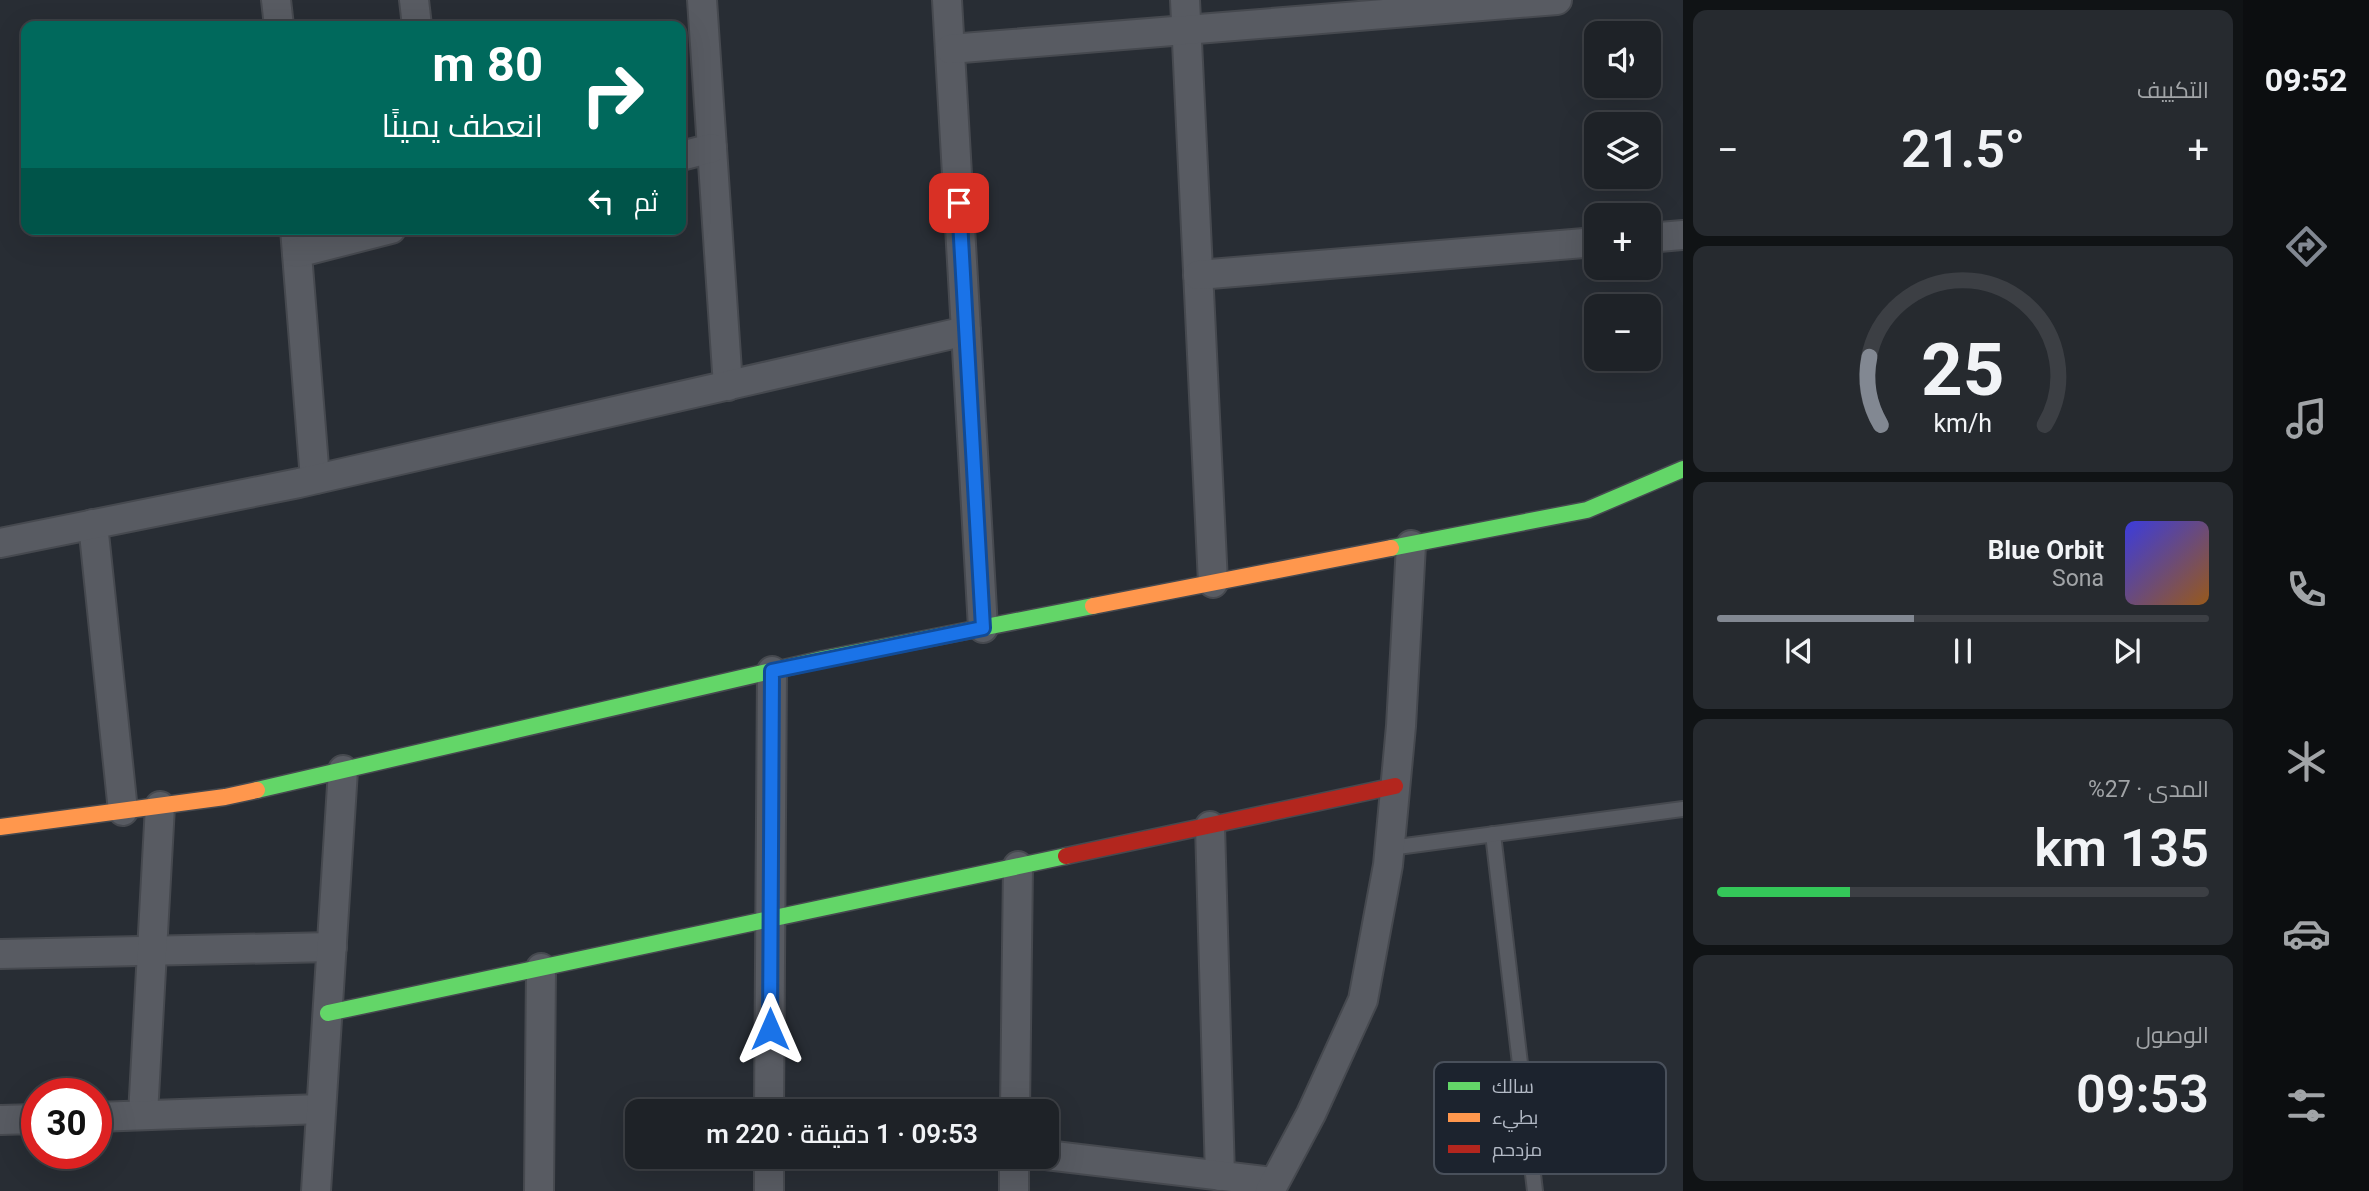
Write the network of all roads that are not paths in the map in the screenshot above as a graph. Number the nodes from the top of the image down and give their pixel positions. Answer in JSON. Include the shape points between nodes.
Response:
{"nodes":[{"id":1,"x":276,"y":0,"type":"edge"},
{"id":2,"x":414,"y":0,"type":"edge"},
{"id":3,"x":702,"y":0,"type":"edge"},
{"id":4,"x":947,"y":0,"type":"edge"},
{"id":5,"x":1185,"y":0,"type":"edge"},
{"id":6,"x":1557,"y":0,"type":"edge"},
{"id":7,"x":278,"y":21,"type":"edge"},
{"id":8,"x":416,"y":21,"type":"edge"},
{"id":9,"x":1186,"y":30,"type":"junction"},
{"id":10,"x":950,"y":49,"type":"junction"},
{"id":11,"x":712,"y":148,"type":"junction"},
{"id":12,"x":686,"y":155,"type":"edge"},
{"id":13,"x":344,"y":235,"type":"edge"},
{"id":14,"x":1683,"y":235,"type":"edge"},
{"id":15,"x":1661,"y":237,"type":"edge"},
{"id":16,"x":296,"y":241,"type":"edge"},
{"id":17,"x":1584,"y":243,"type":"edge"},
{"id":18,"x":1198,"y":275,"type":"junction"},
{"id":19,"x":966,"y":331,"type":"junction"},
{"id":20,"x":728,"y":386,"type":"junction"},
{"id":21,"x":1683,"y":469,"type":"edge"},
{"id":22,"x":315,"y":479,"type":"junction"},
{"id":23,"x":93,"y":524,"type":"junction"},
{"id":24,"x":0,"y":543,"type":"edge"},
{"id":25,"x":1411,"y":545,"type":"junction"},
{"id":26,"x":1213,"y":583,"type":"junction"},
{"id":27,"x":983,"y":628,"type":"junction"},
{"id":28,"x":772,"y":671,"type":"junction"},
{"id":29,"x":343,"y":770,"type":"junction"},
{"id":30,"x":1395,"y":786,"type":"junction"},
{"id":31,"x":160,"y":806,"type":"junction"},
{"id":32,"x":1683,"y":810,"type":"edge"},
{"id":33,"x":123,"y":811,"type":"junction"},
{"id":34,"x":1210,"y":826,"type":"junction"},
{"id":35,"x":0,"y":827,"type":"edge"},
{"id":36,"x":1493,"y":834,"type":"junction"},
{"id":37,"x":1390,"y":848,"type":"junction"},
{"id":38,"x":1018,"y":866,"type":"junction"},
{"id":39,"x":770,"y":919,"type":"junction"},
{"id":40,"x":332,"y":947,"type":"junction"},
{"id":41,"x":152,"y":951,"type":"junction"},
{"id":42,"x":0,"y":954,"type":"edge"},
{"id":43,"x":541,"y":968,"type":"junction"},
{"id":44,"x":328,"y":1013,"type":"junction"},
{"id":45,"x":1520,"y":1062,"type":"edge"},
{"id":46,"x":769,"y":1099,"type":"edge"},
{"id":47,"x":1015,"y":1099,"type":"edge"},
{"id":48,"x":321,"y":1109,"type":"junction"},
{"id":49,"x":144,"y":1115,"type":"junction"},
{"id":50,"x":112,"y":1116,"type":"edge"},
{"id":51,"x":21,"y":1119,"type":"edge"},
{"id":52,"x":0,"y":1120,"type":"edge"},
{"id":53,"x":1059,"y":1157,"type":"edge"},
{"id":54,"x":769,"y":1169,"type":"edge"},
{"id":55,"x":1014,"y":1169,"type":"edge"},
{"id":56,"x":1220,"y":1176,"type":"junction"},
{"id":57,"x":1272,"y":1187,"type":"edge"},
{"id":58,"x":316,"y":1191,"type":"edge"},
{"id":59,"x":540,"y":1191,"type":"edge"},
{"id":60,"x":769,"y":1191,"type":"edge"},
{"id":61,"x":1014,"y":1191,"type":"edge"}],
"edges":[{"from":1,"to":7,"type":"street"},
{"from":2,"to":8,"type":"street"},
{"from":3,"to":11,"type":"street"},
{"from":4,"to":10,"type":"street"},
{"from":5,"to":9,"type":"street"},
{"from":6,"to":9,"type":"street"},
{"from":9,"to":10,"type":"street"},
{"from":9,"to":18,"type":"street"},
{"from":10,"to":19,"type":"street"},
{"from":11,"to":12,"type":"street"},
{"from":11,"to":20,"type":"street"},
{"from":13,"to":16,"type":"street"},
{"from":14,"to":15,"type":"street"},
{"from":16,"to":22,"type":"street"},
{"from":17,"to":18,"type":"street"},
{"from":18,"to":26,"type":"street"},
{"from":19,"to":20,"type":"street"},
{"from":19,"to":27,"type":"street"},
{"from":20,"to":22,"type":"street"},
{"from":21,"to":25,"type":"street","via":[[1587,510]]},
{"from":22,"to":23,"type":"street"},
{"from":23,"to":24,"type":"street"},
{"from":23,"to":33,"type":"street"},
{"from":25,"to":26,"type":"street"},
{"from":25,"to":30,"type":"street"},
{"from":26,"to":27,"type":"street"},
{"from":27,"to":28,"type":"street"},
{"from":28,"to":29,"type":"street"},
{"from":28,"to":39,"type":"street"},
{"from":29,"to":31,"type":"street","via":[[225,797]]},
{"from":29,"to":40,"type":"street"},
{"from":30,"to":34,"type":"street"},
{"from":30,"to":37,"type":"street"},
{"from":31,"to":33,"type":"street"},
{"from":31,"to":41,"type":"street"},
{"from":32,"to":36,"type":"lane"},
{"from":33,"to":35,"type":"street"},
{"from":34,"to":38,"type":"street"},
{"from":34,"to":56,"type":"street"},
{"from":36,"to":37,"type":"lane"},
{"from":36,"to":45,"type":"lane"},
{"from":37,"to":57,"type":"street","via":[[1363,1000]]},
{"from":38,"to":39,"type":"street"},
{"from":38,"to":47,"type":"street"},
{"from":39,"to":43,"type":"street"},
{"from":39,"to":46,"type":"street"},
{"from":40,"to":41,"type":"street"},
{"from":40,"to":44,"type":"street"},
{"from":41,"to":42,"type":"street"},
{"from":41,"to":49,"type":"street"},
{"from":43,"to":44,"type":"street"},
{"from":43,"to":59,"type":"street"},
{"from":44,"to":48,"type":"street"},
{"from":48,"to":49,"type":"street"},
{"from":48,"to":58,"type":"street"},
{"from":49,"to":50,"type":"street"},
{"from":51,"to":52,"type":"street"},
{"from":53,"to":56,"type":"street"},
{"from":54,"to":60,"type":"street"},
{"from":55,"to":61,"type":"street"},
{"from":56,"to":57,"type":"street"}]}
